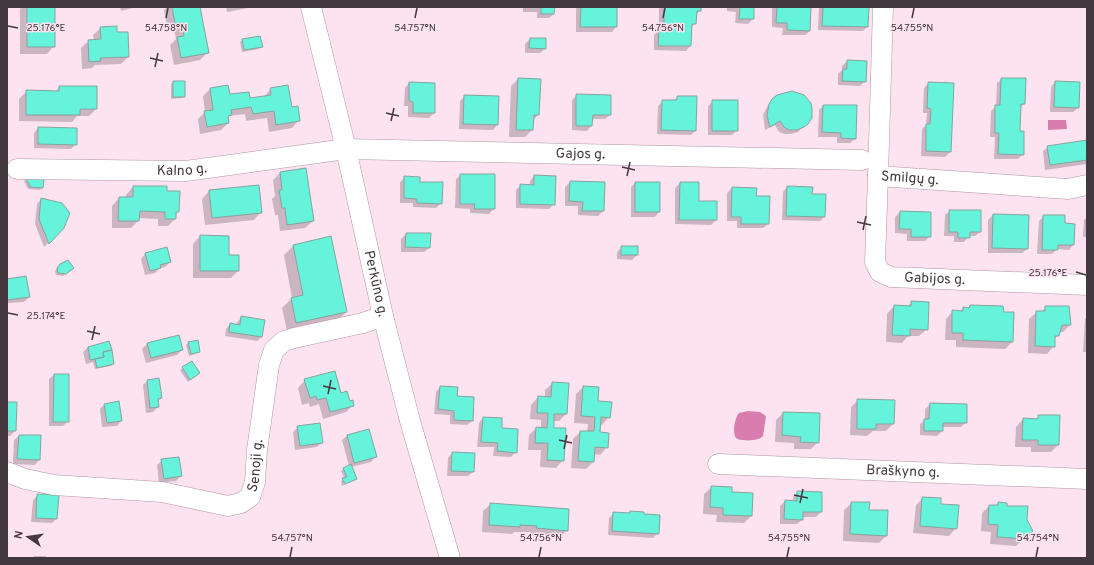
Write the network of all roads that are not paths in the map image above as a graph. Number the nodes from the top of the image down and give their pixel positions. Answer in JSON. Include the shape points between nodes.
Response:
{"nodes":[{"id":1,"x":311,"y":7,"type":"edge"},
{"id":2,"x":883,"y":7,"type":"edge"},
{"id":3,"x":346,"y":149,"type":"junction"},
{"id":4,"x":862,"y":160,"type":"dead end"},
{"id":5,"x":17,"y":169,"type":"dead end"},
{"id":6,"x":878,"y":176,"type":"junction"},
{"id":7,"x":1087,"y":185,"type":"edge"},
{"id":8,"x":1087,"y":285,"type":"edge"},
{"id":9,"x":383,"y":316,"type":"junction"},
{"id":10,"x":718,"y":464,"type":"dead end"},
{"id":11,"x":7,"y":472,"type":"edge"},
{"id":12,"x":1087,"y":479,"type":"edge"},
{"id":13,"x":450,"y":558,"type":"edge"}],
"edges":[{"from":1,"to":3,"type":"street","name":"Perkūno g."},
{"from":2,"to":6,"type":"street","name":"Smilgų g."},
{"from":3,"to":4,"type":"street","name":"Gajos g."},
{"from":3,"to":5,"type":"street","name":"Kalno g.","via":[[186,171]]},
{"from":3,"to":9,"type":"street","name":"Perkūno g."},
{"from":6,"to":7,"type":"street","name":"Smilgų g.","via":[[1068,189]]},
{"from":6,"to":8,"type":"street","name":"Gabijos g.","via":[[875,262],[880,272],[891,277]]},
{"from":9,"to":11,"type":"street","name":"Senoji g.","via":[[294,338],[274,350],[269,365],[255,482],[250,497],[241,503],[228,506],[162,492],[54,485]]},
{"from":9,"to":13,"type":"street","name":"Perkūno g."},
{"from":10,"to":12,"type":"street","name":"Braškyno g."}]}
